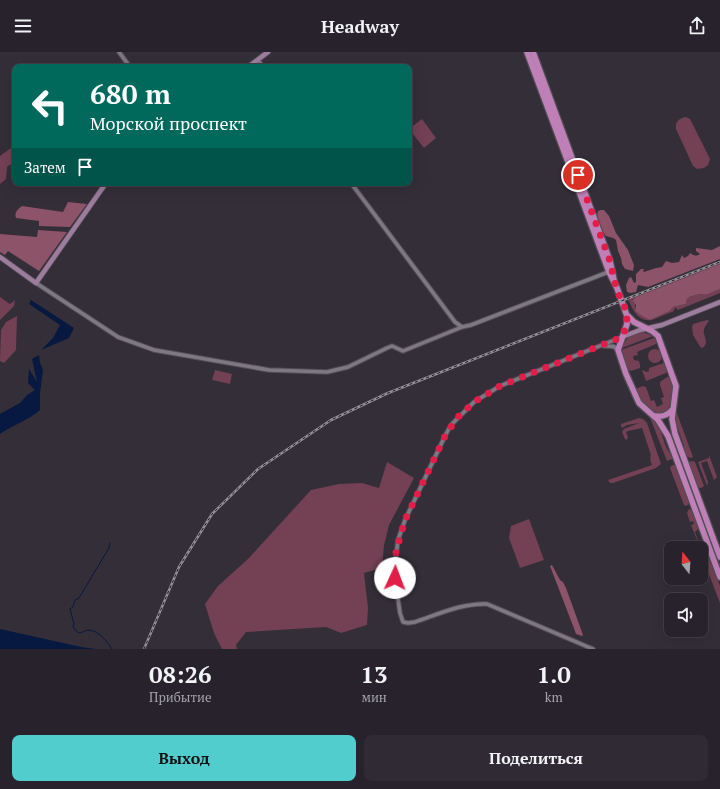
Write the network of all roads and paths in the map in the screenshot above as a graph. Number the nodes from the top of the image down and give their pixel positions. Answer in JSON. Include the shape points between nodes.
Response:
{"nodes":[{"id":1,"x":119,"y":52,"type":"edge"},
{"id":2,"x":268,"y":52,"type":"edge"},
{"id":3,"x":527,"y":52,"type":"edge"},
{"id":4,"x":533,"y":52,"type":"edge"},
{"id":5,"x":258,"y":60,"type":"junction"},
{"id":6,"x":128,"y":64,"type":"edge"},
{"id":7,"x":252,"y":64,"type":"edge"},
{"id":8,"x":261,"y":64,"type":"edge"},
{"id":9,"x":540,"y":80,"type":"junction"},
{"id":10,"x":104,"y":186,"type":"edge"},
{"id":11,"x":353,"y":186,"type":"edge"},
{"id":12,"x":0,"y":257,"type":"edge"},
{"id":13,"x":611,"y":271,"type":"junction"},
{"id":14,"x":36,"y":283,"type":"junction"},
{"id":15,"x":720,"y":302,"type":"edge"},
{"id":16,"x":628,"y":316,"type":"junction"},
{"id":17,"x":662,"y":325,"type":"junction"},
{"id":18,"x":462,"y":327,"type":"junction"},
{"id":19,"x":648,"y":329,"type":"junction"},
{"id":20,"x":658,"y":336,"type":"junction"},
{"id":21,"x":622,"y":337,"type":"junction"},
{"id":22,"x":603,"y":346,"type":"junction"},
{"id":23,"x":618,"y":350,"type":"junction"},
{"id":24,"x":672,"y":409,"type":"junction"},
{"id":25,"x":655,"y":416,"type":"junction"},
{"id":26,"x":675,"y":434,"type":"junction"},
{"id":27,"x":668,"y":436,"type":"junction"},
{"id":28,"x":720,"y":557,"type":"edge"},
{"id":29,"x":720,"y":577,"type":"edge"},
{"id":30,"x":592,"y":649,"type":"edge"}],
"edges":[{"from":1,"to":6,"type":"street"},
{"from":2,"to":5,"type":"street"},
{"from":3,"to":9,"type":"main road"},
{"from":4,"to":9,"type":"main road"},
{"from":5,"to":7,"type":"street"},
{"from":5,"to":8,"type":"street"},
{"from":9,"to":13,"type":"main road"},
{"from":10,"to":14,"type":"street"},
{"from":11,"to":18,"type":"street","via":[[455,322]]},
{"from":12,"to":14,"type":"street"},
{"from":13,"to":16,"type":"main road"},
{"from":13,"to":18,"type":"street"},
{"from":14,"to":18,"type":"street","via":[[123,340],[154,350],[269,370],[327,372],[348,367],[392,346],[403,351]]},
{"from":15,"to":17,"type":"street"},
{"from":16,"to":19,"type":"main road"},
{"from":16,"to":21,"type":"main road"},
{"from":17,"to":19,"type":"street"},
{"from":17,"to":20,"type":"street"},
{"from":19,"to":20,"type":"main road"},
{"from":19,"to":21,"type":"street"},
{"from":20,"to":24,"type":"main road","via":[[676,386]]},
{"from":21,"to":22,"type":"street"},
{"from":21,"to":23,"type":"main road"},
{"from":22,"to":23,"type":"street","via":[[611,346]]},
{"from":22,"to":30,"type":"street","via":[[500,386],[474,402],[451,425],[405,520],[398,540],[395,565],[400,613],[404,622],[416,622],[465,605],[487,604]]},
{"from":23,"to":25,"type":"main road","via":[[636,400]]},
{"from":24,"to":25,"type":"main road","via":[[664,416]]},
{"from":24,"to":26,"type":"main road"},
{"from":25,"to":27,"type":"main road"},
{"from":26,"to":27,"type":"main road"},
{"from":26,"to":28,"type":"main road"},
{"from":27,"to":29,"type":"main road"}]}
